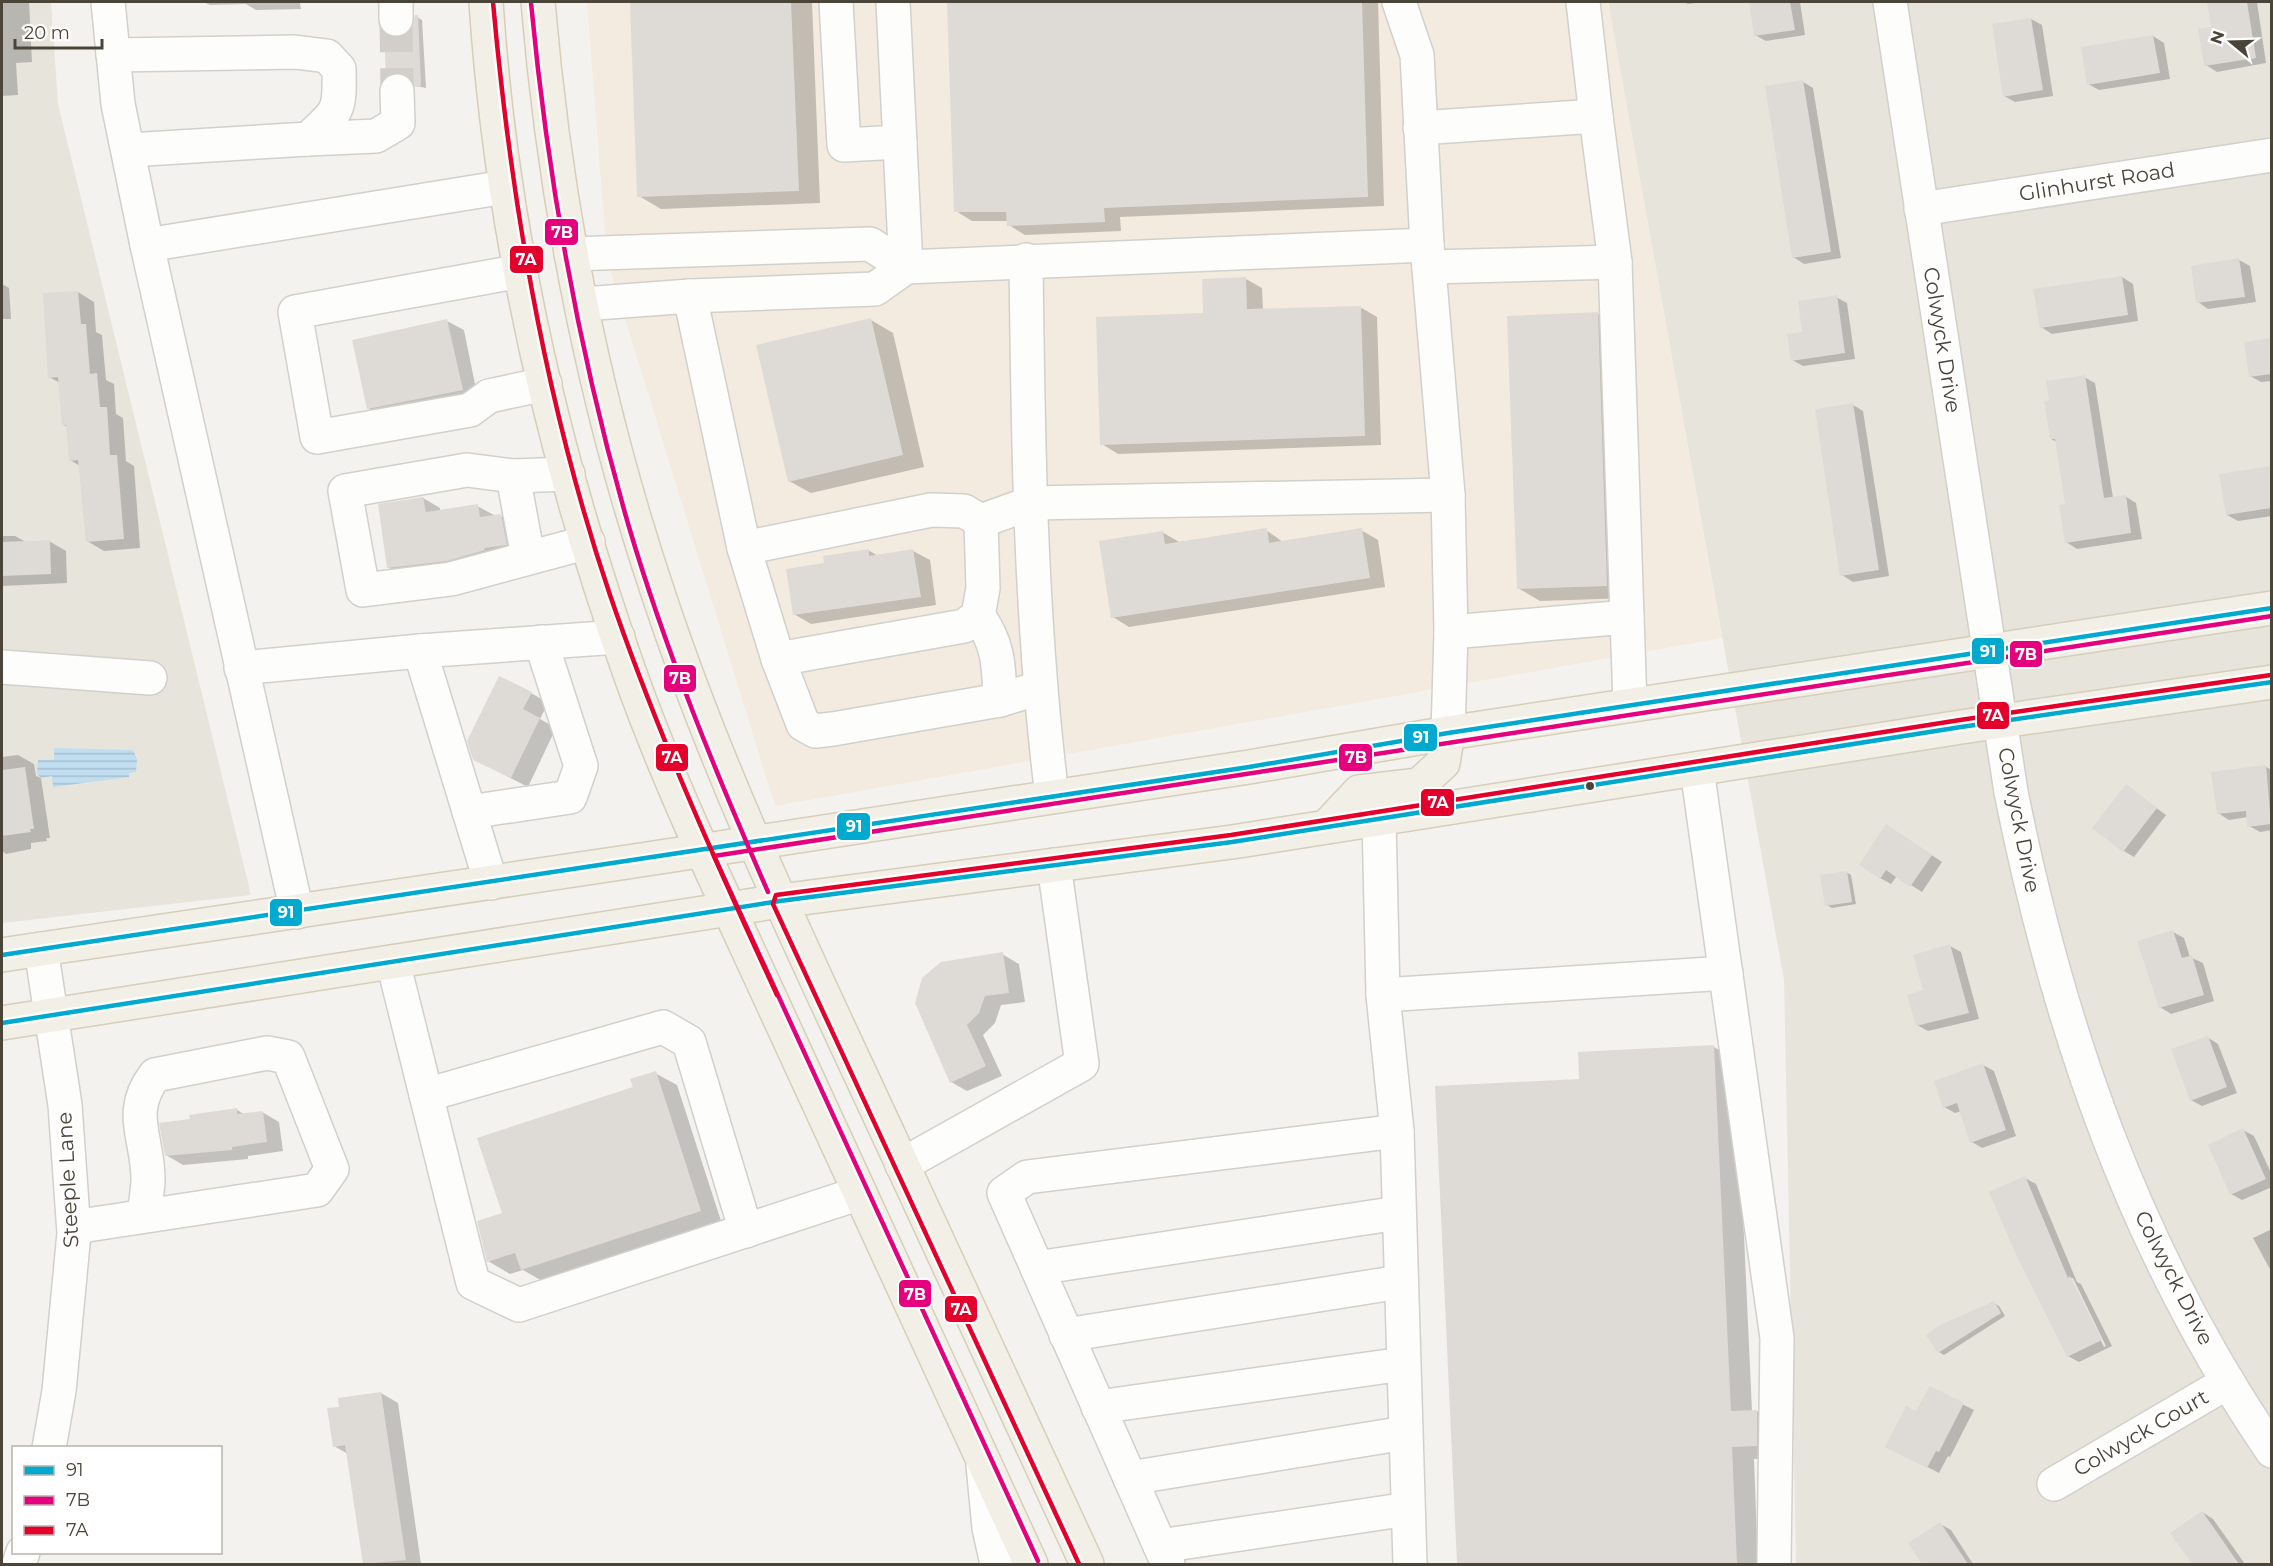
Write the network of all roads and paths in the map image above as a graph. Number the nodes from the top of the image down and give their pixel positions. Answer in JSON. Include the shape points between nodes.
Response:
{"nodes":[{"id":1,"x":108,"y":2,"type":"edge"},
{"id":2,"x":486,"y":2,"type":"edge"},
{"id":3,"x":538,"y":2,"type":"edge"},
{"id":4,"x":836,"y":2,"type":"edge"},
{"id":5,"x":893,"y":2,"type":"edge"},
{"id":6,"x":1400,"y":2,"type":"edge"},
{"id":7,"x":1583,"y":2,"type":"edge"},
{"id":8,"x":1890,"y":2,"type":"edge"},
{"id":9,"x":114,"y":55,"type":"junction"},
{"id":10,"x":397,"y":91,"type":"tunnel mouth"},
{"id":11,"x":1596,"y":116,"type":"junction"},
{"id":12,"x":1420,"y":128,"type":"junction"},
{"id":13,"x":308,"y":139,"type":"junction"},
{"id":14,"x":900,"y":141,"type":"junction"},
{"id":15,"x":129,"y":150,"type":"junction"},
{"id":16,"x":2271,"y":155,"type":"edge"},
{"id":17,"x":505,"y":187,"type":"junction"},
{"id":18,"x":1922,"y":209,"type":"junction"},
{"id":19,"x":147,"y":245,"type":"junction"},
{"id":20,"x":571,"y":254,"type":"junction"},
{"id":21,"x":1428,"y":256,"type":"junction"},
{"id":22,"x":1026,"y":260,"type":"junction"},
{"id":23,"x":1615,"y":262,"type":"junction"},
{"id":24,"x":906,"y":267,"type":"junction"},
{"id":25,"x":521,"y":271,"type":"junction"},
{"id":26,"x":690,"y":296,"type":"junction"},
{"id":27,"x":583,"y":304,"type":"junction"},
{"id":28,"x":545,"y":384,"type":"junction"},
{"id":29,"x":568,"y":474,"type":"junction"},
{"id":30,"x":513,"y":476,"type":"junction"},
{"id":31,"x":1448,"y":495,"type":"junction"},
{"id":32,"x":1031,"y":503,"type":"junction"},
{"id":33,"x":981,"y":521,"type":"junction"},
{"id":34,"x":588,"y":542,"type":"junction"},
{"id":35,"x":744,"y":548,"type":"junction"},
{"id":36,"x":528,"y":557,"type":"junction"},
{"id":37,"x":2271,"y":608,"type":"edge"},
{"id":38,"x":978,"y":616,"type":"junction"},
{"id":39,"x":1627,"y":617,"type":"junction"},
{"id":40,"x":1451,"y":632,"type":"junction"},
{"id":41,"x":618,"y":637,"type":"junction"},
{"id":42,"x":541,"y":642,"type":"junction"},
{"id":43,"x":420,"y":651,"type":"junction"},
{"id":44,"x":1990,"y":651,"type":"junction"},
{"id":45,"x":778,"y":659,"type":"junction"},
{"id":46,"x":2,"y":667,"type":"edge"},
{"id":47,"x":242,"y":668,"type":"junction"},
{"id":48,"x":150,"y":678,"type":"dead end"},
{"id":49,"x":2271,"y":682,"type":"edge"},
{"id":50,"x":1039,"y":688,"type":"junction"},
{"id":51,"x":1000,"y":700,"type":"junction"},
{"id":52,"x":1630,"y":705,"type":"junction"},
{"id":53,"x":2001,"y":722,"type":"junction"},
{"id":54,"x":1449,"y":733,"type":"junction"},
{"id":55,"x":1697,"y":770,"type":"junction"},
{"id":56,"x":1052,"y":796,"type":"junction"},
{"id":57,"x":469,"y":812,"type":"junction"},
{"id":58,"x":1379,"y":819,"type":"junction"},
{"id":59,"x":1326,"y":827,"type":"junction"},
{"id":60,"x":755,"y":843,"type":"junction"},
{"id":61,"x":703,"y":850,"type":"junction"},
{"id":62,"x":1054,"y":865,"type":"junction"},
{"id":63,"x":491,"y":883,"type":"junction"},
{"id":64,"x":780,"y":901,"type":"junction"},
{"id":65,"x":730,"y":910,"type":"junction"},
{"id":66,"x":297,"y":912,"type":"junction"},
{"id":67,"x":41,"y":949,"type":"junction"},
{"id":68,"x":2,"y":956,"type":"edge"},
{"id":69,"x":393,"y":962,"type":"junction"},
{"id":70,"x":1726,"y":974,"type":"junction"},
{"id":71,"x":1383,"y":995,"type":"junction"},
{"id":72,"x":52,"y":1015,"type":"junction"},
{"id":73,"x":2,"y":1023,"type":"edge"},
{"id":74,"x":426,"y":1095,"type":"junction"},
{"id":75,"x":1397,"y":1131,"type":"junction"},
{"id":76,"x":902,"y":1165,"type":"junction"},
{"id":77,"x":860,"y":1193,"type":"junction"},
{"id":78,"x":1398,"y":1213,"type":"junction"},
{"id":79,"x":144,"y":1216,"type":"junction"},
{"id":80,"x":74,"y":1227,"type":"junction"},
{"id":81,"x":746,"y":1231,"type":"junction"},
{"id":82,"x":1037,"y":1268,"type":"junction"},
{"id":83,"x":1400,"y":1282,"type":"junction"},
{"id":84,"x":1066,"y":1335,"type":"junction"},
{"id":85,"x":1403,"y":1364,"type":"junction"},
{"id":86,"x":2228,"y":1382,"type":"junction"},
{"id":87,"x":1098,"y":1407,"type":"junction"},
{"id":88,"x":1405,"y":1433,"type":"junction"},
{"id":89,"x":49,"y":1446,"type":"edge"},
{"id":90,"x":2271,"y":1451,"type":"edge"},
{"id":91,"x":983,"y":1460,"type":"junction"},
{"id":92,"x":1130,"y":1478,"type":"junction"},
{"id":93,"x":2054,"y":1484,"type":"dead end"},
{"id":94,"x":1408,"y":1509,"type":"junction"},
{"id":95,"x":1164,"y":1555,"type":"edge"},
{"id":96,"x":997,"y":1564,"type":"edge"},
{"id":97,"x":1031,"y":1564,"type":"edge"},
{"id":98,"x":1087,"y":1564,"type":"edge"},
{"id":99,"x":1410,"y":1564,"type":"edge"},
{"id":100,"x":1774,"y":1564,"type":"edge"}],
"edges":[{"from":1,"to":9,"type":"street"},
{"from":2,"to":17,"type":"main road"},
{"from":3,"to":20,"type":"main road","via":[[551,128]]},
{"from":4,"to":14,"type":"street","via":[[844,145]]},
{"from":5,"to":14,"type":"street"},
{"from":6,"to":12,"type":"street","via":[[1417,55]]},
{"from":7,"to":11,"type":"street"},
{"from":8,"to":18,"type":"street","name":"Colwyck Drive"},
{"from":9,"to":13,"type":"street","via":[[295,52],[327,56],[339,69],[340,103]]},
{"from":9,"to":15,"type":"street","via":[[118,105]]},
{"from":10,"to":13,"type":"street","via":[[398,123],[376,136]]},
{"from":11,"to":12,"type":"street"},
{"from":11,"to":23,"type":"street"},
{"from":12,"to":21,"type":"street"},
{"from":13,"to":15,"type":"street"},
{"from":14,"to":24,"type":"street"},
{"from":15,"to":19,"type":"street"},
{"from":16,"to":18,"type":"street","name":"Glinhurst Road"},
{"from":17,"to":19,"type":"street"},
{"from":17,"to":25,"type":"main road"},
{"from":18,"to":44,"type":"street","name":"Colwyck Drive"},
{"from":19,"to":47,"type":"street"},
{"from":20,"to":24,"type":"street","via":[[870,244]]},
{"from":20,"to":27,"type":"main road"},
{"from":21,"to":22,"type":"street"},
{"from":21,"to":23,"type":"street"},
{"from":21,"to":31,"type":"street"},
{"from":22,"to":24,"type":"street"},
{"from":22,"to":32,"type":"street"},
{"from":23,"to":39,"type":"street"},
{"from":24,"to":26,"type":"street","via":[[875,289]]},
{"from":25,"to":28,"type":"main road"},
{"from":25,"to":28,"type":"street","via":[[295,312],[318,437],[470,410],[489,396]]},
{"from":26,"to":27,"type":"street"},
{"from":26,"to":35,"type":"street"},
{"from":27,"to":60,"type":"main road","via":[[612,438],[659,599]]},
{"from":28,"to":29,"type":"main road"},
{"from":29,"to":30,"type":"street"},
{"from":29,"to":34,"type":"main road"},
{"from":30,"to":36,"type":"street"},
{"from":30,"to":36,"type":"street","via":[[467,470],[345,491],[363,590],[451,579]]},
{"from":31,"to":32,"type":"street"},
{"from":31,"to":40,"type":"street"},
{"from":32,"to":33,"type":"street"},
{"from":32,"to":50,"type":"street"},
{"from":33,"to":35,"type":"street","via":[[964,511],[931,510]]},
{"from":33,"to":38,"type":"street","via":[[983,588]]},
{"from":34,"to":36,"type":"street"},
{"from":34,"to":41,"type":"main road"},
{"from":35,"to":45,"type":"street"},
{"from":37,"to":44,"type":"main road"},
{"from":38,"to":45,"type":"street","via":[[964,626]]},
{"from":38,"to":51,"type":"street","via":[[991,632],[999,657]]},
{"from":39,"to":40,"type":"street"},
{"from":39,"to":52,"type":"street"},
{"from":40,"to":54,"type":"street"},
{"from":41,"to":42,"type":"street"},
{"from":41,"to":61,"type":"main road","via":[[657,744]]},
{"from":42,"to":43,"type":"street"},
{"from":42,"to":57,"type":"street","via":[[581,766],[570,797]]},
{"from":43,"to":47,"type":"street"},
{"from":43,"to":57,"type":"street"},
{"from":44,"to":52,"type":"main road"},
{"from":44,"to":53,"type":"street","name":"Colwyck Drive"},
{"from":45,"to":51,"type":"street","via":[[803,724],[815,731]]},
{"from":46,"to":48,"type":"street"},
{"from":47,"to":66,"type":"street"},
{"from":49,"to":53,"type":"main road"},
{"from":50,"to":51,"type":"street"},
{"from":50,"to":56,"type":"street"},
{"from":52,"to":54,"type":"main road"},
{"from":53,"to":55,"type":"main road"},
{"from":53,"to":86,"type":"street","name":"Colwyck Drive","via":[[2029,881],[2086,1082],[2139,1213]]},
{"from":54,"to":56,"type":"main road"},
{"from":54,"to":59,"type":"main road","via":[[1443,763],[1419,785],[1359,792]]},
{"from":55,"to":58,"type":"main road"},
{"from":55,"to":70,"type":"street"},
{"from":56,"to":60,"type":"main road"},
{"from":57,"to":63,"type":"street"},
{"from":58,"to":59,"type":"main road"},
{"from":58,"to":71,"type":"street"},
{"from":59,"to":62,"type":"main road"},
{"from":60,"to":61,"type":"main road"},
{"from":60,"to":64,"type":"main road"},
{"from":61,"to":63,"type":"main road"},
{"from":61,"to":65,"type":"main road"},
{"from":62,"to":64,"type":"main road"},
{"from":62,"to":76,"type":"street","via":[[1082,1064]]},
{"from":63,"to":66,"type":"main road"},
{"from":64,"to":65,"type":"main road"},
{"from":64,"to":76,"type":"main road"},
{"from":65,"to":69,"type":"main road"},
{"from":65,"to":77,"type":"main road"},
{"from":66,"to":67,"type":"main road"},
{"from":67,"to":68,"type":"main road"},
{"from":67,"to":72,"type":"street","name":"Steeple Lane"},
{"from":69,"to":72,"type":"main road"},
{"from":69,"to":74,"type":"street"},
{"from":70,"to":71,"type":"street"},
{"from":70,"to":100,"type":"street","via":[[1777,1338]]},
{"from":71,"to":75,"type":"street"},
{"from":72,"to":73,"type":"main road"},
{"from":72,"to":80,"type":"street","name":"Steeple Lane","via":[[65,1105]]},
{"from":74,"to":81,"type":"street","via":[[663,1027],[689,1042]]},
{"from":74,"to":81,"type":"street","via":[[473,1283],[519,1305]]},
{"from":75,"to":78,"type":"street"},
{"from":75,"to":82,"type":"street","via":[[1028,1177],[1004,1193]]},
{"from":76,"to":98,"type":"main road"},
{"from":77,"to":81,"type":"street"},
{"from":77,"to":91,"type":"main road"},
{"from":78,"to":82,"type":"street"},
{"from":78,"to":83,"type":"street"},
{"from":79,"to":79,"type":"street","via":[[317,1190],[332,1168],[288,1057],[267,1053],[155,1075],[142,1092],[140,1113],[148,1178]]},
{"from":79,"to":80,"type":"street"},
{"from":80,"to":89,"type":"street","name":"Steeple Lane","via":[[59,1391]]},
{"from":82,"to":84,"type":"street"},
{"from":83,"to":84,"type":"street"},
{"from":83,"to":85,"type":"street"},
{"from":84,"to":87,"type":"street"},
{"from":85,"to":87,"type":"street"},
{"from":85,"to":88,"type":"street"},
{"from":86,"to":90,"type":"street","name":"Colwyck Drive"},
{"from":86,"to":93,"type":"street","name":"Colwyck Court"},
{"from":87,"to":92,"type":"street"},
{"from":88,"to":92,"type":"street"},
{"from":88,"to":94,"type":"street"},
{"from":91,"to":96,"type":"street","via":[[989,1528]]},
{"from":91,"to":97,"type":"main road"},
{"from":92,"to":95,"type":"street"},
{"from":94,"to":95,"type":"street"},
{"from":94,"to":99,"type":"street"}]}
